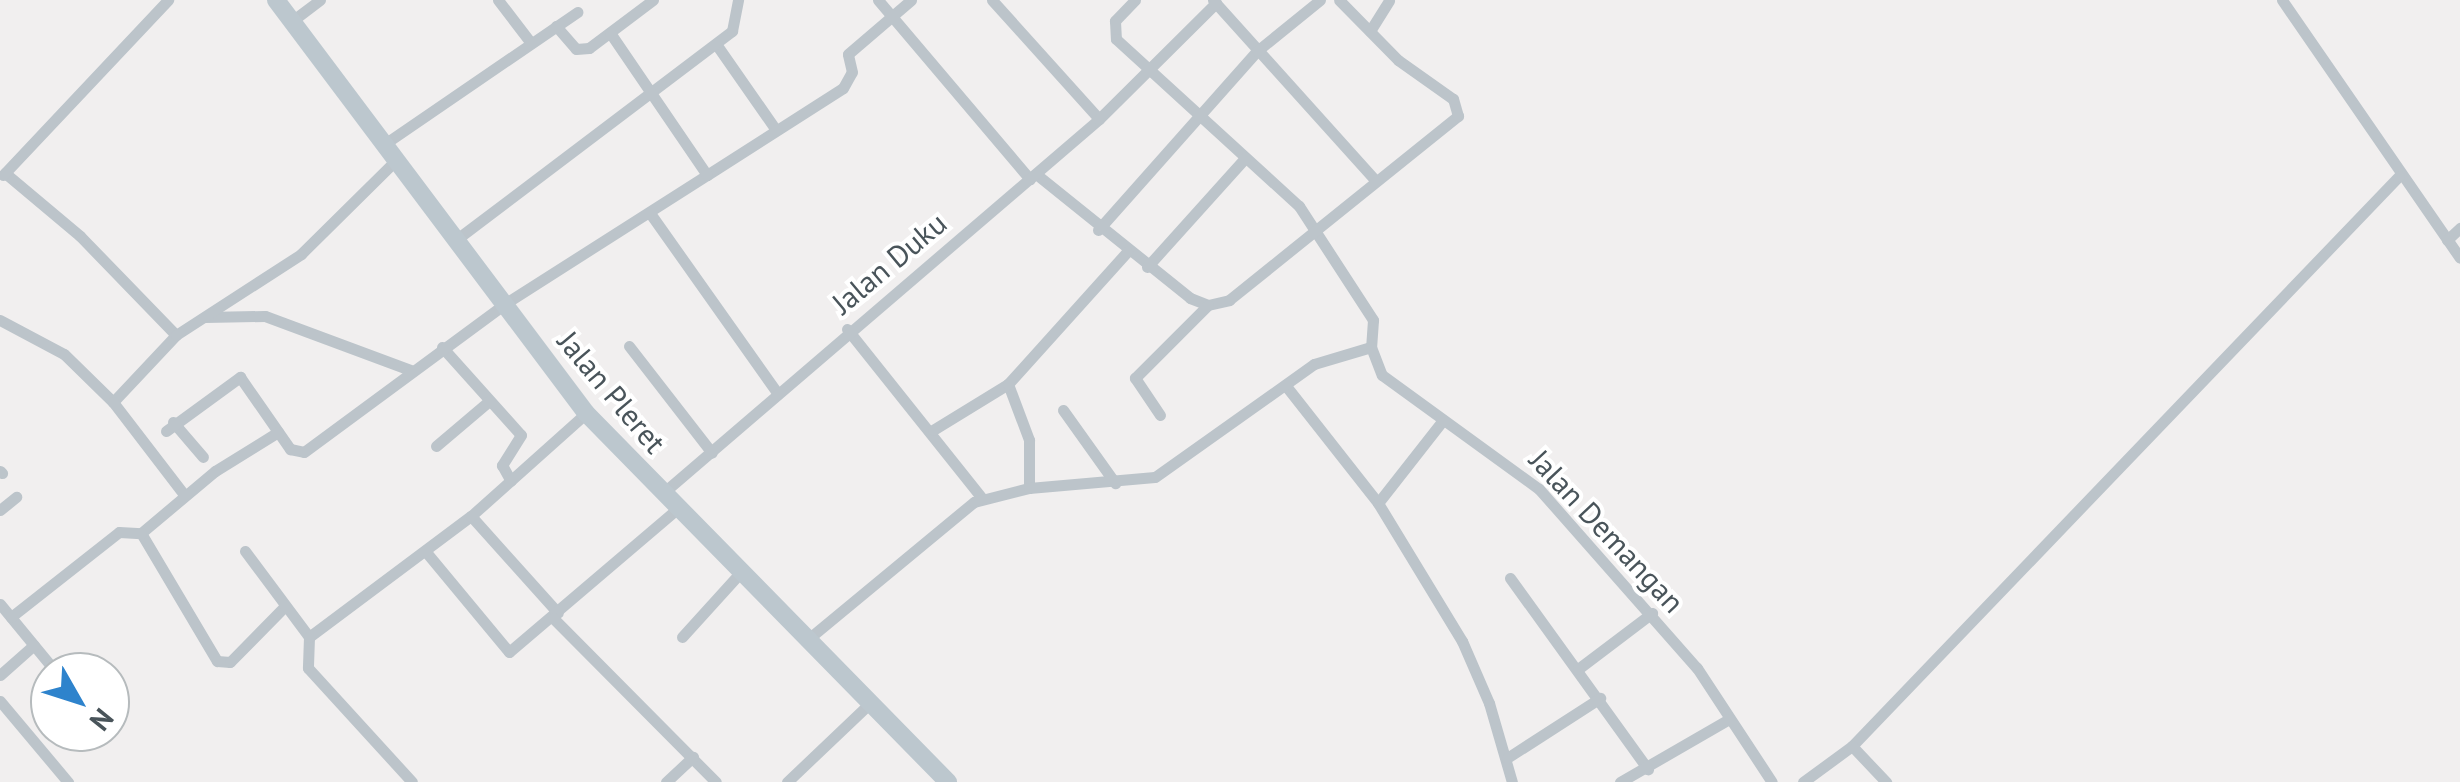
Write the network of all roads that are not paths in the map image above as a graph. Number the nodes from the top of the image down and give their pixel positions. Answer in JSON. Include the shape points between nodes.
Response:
{"nodes":[{"id":1,"x":168,"y":0,"type":"edge"},
{"id":2,"x":276,"y":0,"type":"edge"},
{"id":3,"x":320,"y":0,"type":"edge"},
{"id":4,"x":498,"y":0,"type":"edge"},
{"id":5,"x":654,"y":0,"type":"edge"},
{"id":6,"x":738,"y":0,"type":"edge"},
{"id":7,"x":878,"y":0,"type":"edge"},
{"id":8,"x":911,"y":0,"type":"edge"},
{"id":9,"x":992,"y":0,"type":"edge"},
{"id":10,"x":1134,"y":0,"type":"edge"},
{"id":11,"x":1320,"y":0,"type":"edge"},
{"id":12,"x":1340,"y":0,"type":"edge"},
{"id":13,"x":1389,"y":0,"type":"edge"},
{"id":14,"x":2282,"y":0,"type":"edge"},
{"id":15,"x":1215,"y":1,"type":"edge"},
{"id":16,"x":577,"y":12,"type":"dead end"},
{"id":17,"x":891,"y":16,"type":"junction"},
{"id":18,"x":292,"y":21,"type":"junction"},
{"id":19,"x":556,"y":26,"type":"junction"},
{"id":20,"x":1370,"y":31,"type":"junction"},
{"id":21,"x":610,"y":33,"type":"junction"},
{"id":22,"x":531,"y":43,"type":"junction"},
{"id":23,"x":716,"y":44,"type":"junction"},
{"id":24,"x":1257,"y":52,"type":"junction"},
{"id":25,"x":1147,"y":71,"type":"junction"},
{"id":26,"x":651,"y":93,"type":"junction"},
{"id":27,"x":1195,"y":117,"type":"junction"},
{"id":28,"x":1099,"y":119,"type":"junction"},
{"id":29,"x":776,"y":130,"type":"junction"},
{"id":30,"x":391,"y":151,"type":"junction"},
{"id":31,"x":1245,"y":158,"type":"junction"},
{"id":32,"x":707,"y":175,"type":"junction"},
{"id":33,"x":2,"y":176,"type":"edge"},
{"id":34,"x":1033,"y":176,"type":"junction"},
{"id":35,"x":2399,"y":176,"type":"junction"},
{"id":36,"x":1374,"y":179,"type":"junction"},
{"id":37,"x":652,"y":216,"type":"junction"},
{"id":38,"x":2460,"y":228,"type":"edge"},
{"id":39,"x":1316,"y":229,"type":"junction"},
{"id":40,"x":1098,"y":230,"type":"junction"},
{"id":41,"x":458,"y":240,"type":"junction"},
{"id":42,"x":2446,"y":240,"type":"junction"},
{"id":43,"x":1127,"y":252,"type":"junction"},
{"id":44,"x":2460,"y":258,"type":"edge"},
{"id":45,"x":1147,"y":267,"type":"junction"},
{"id":46,"x":506,"y":303,"type":"junction"},
{"id":47,"x":1208,"y":304,"type":"junction"},
{"id":48,"x":200,"y":318,"type":"junction"},
{"id":49,"x":0,"y":320,"type":"edge"},
{"id":50,"x":847,"y":329,"type":"junction"},
{"id":51,"x":176,"y":335,"type":"junction"},
{"id":52,"x":629,"y":346,"type":"dead end"},
{"id":53,"x":442,"y":347,"type":"junction"},
{"id":54,"x":1372,"y":347,"type":"junction"},
{"id":55,"x":410,"y":370,"type":"junction"},
{"id":56,"x":1008,"y":384,"type":"junction"},
{"id":57,"x":1286,"y":386,"type":"junction"},
{"id":58,"x":778,"y":394,"type":"junction"},
{"id":59,"x":489,"y":401,"type":"junction"},
{"id":60,"x":113,"y":402,"type":"junction"},
{"id":61,"x":1063,"y":410,"type":"dead end"},
{"id":62,"x":586,"y":412,"type":"junction"},
{"id":63,"x":1160,"y":414,"type":"dead end"},
{"id":64,"x":1443,"y":420,"type":"junction"},
{"id":65,"x":932,"y":430,"type":"junction"},
{"id":66,"x":278,"y":432,"type":"junction"},
{"id":67,"x":436,"y":446,"type":"dead end"},
{"id":68,"x":712,"y":453,"type":"junction"},
{"id":69,"x":203,"y":457,"type":"dead end"},
{"id":70,"x":511,"y":480,"type":"junction"},
{"id":71,"x":1115,"y":483,"type":"junction"},
{"id":72,"x":1029,"y":488,"type":"junction"},
{"id":73,"x":663,"y":493,"type":"junction"},
{"id":74,"x":16,"y":496,"type":"dead end"},
{"id":75,"x":184,"y":496,"type":"junction"},
{"id":76,"x":982,"y":498,"type":"junction"},
{"id":77,"x":1378,"y":503,"type":"junction"},
{"id":78,"x":678,"y":508,"type":"junction"},
{"id":79,"x":0,"y":510,"type":"edge"},
{"id":80,"x":471,"y":516,"type":"junction"},
{"id":81,"x":141,"y":533,"type":"junction"},
{"id":82,"x":244,"y":551,"type":"dead end"},
{"id":83,"x":426,"y":552,"type":"junction"},
{"id":84,"x":740,"y":573,"type":"junction"},
{"id":85,"x":1510,"y":578,"type":"dead end"},
{"id":86,"x":0,"y":604,"type":"edge"},
{"id":87,"x":284,"y":607,"type":"junction"},
{"id":88,"x":1652,"y":613,"type":"junction"},
{"id":89,"x":555,"y":615,"type":"junction"},
{"id":90,"x":11,"y":617,"type":"junction"},
{"id":91,"x":682,"y":636,"type":"dead end"},
{"id":92,"x":310,"y":637,"type":"junction"},
{"id":93,"x":807,"y":640,"type":"junction"},
{"id":94,"x":34,"y":645,"type":"junction"},
{"id":95,"x":40,"y":652,"type":"edge"},
{"id":96,"x":1578,"y":669,"type":"junction"},
{"id":97,"x":0,"y":674,"type":"edge"},
{"id":98,"x":1600,"y":698,"type":"junction"},
{"id":99,"x":0,"y":701,"type":"edge"},
{"id":100,"x":870,"y":703,"type":"junction"},
{"id":101,"x":1729,"y":719,"type":"junction"},
{"id":102,"x":1852,"y":746,"type":"junction"},
{"id":103,"x":693,"y":757,"type":"junction"},
{"id":104,"x":1507,"y":758,"type":"junction"},
{"id":105,"x":1648,"y":769,"type":"junction"},
{"id":106,"x":68,"y":782,"type":"edge"},
{"id":107,"x":412,"y":782,"type":"edge"},
{"id":108,"x":666,"y":782,"type":"edge"},
{"id":109,"x":716,"y":782,"type":"edge"},
{"id":110,"x":787,"y":782,"type":"edge"},
{"id":111,"x":948,"y":782,"type":"edge"},
{"id":112,"x":1512,"y":782,"type":"edge"},
{"id":113,"x":1620,"y":782,"type":"edge"},
{"id":114,"x":1772,"y":782,"type":"edge"},
{"id":115,"x":1803,"y":782,"type":"edge"},
{"id":116,"x":1886,"y":782,"type":"edge"}],
"edges":[{"from":1,"to":33,"type":"street"},
{"from":2,"to":18,"type":"main road","name":"Jalan Pleret"},
{"from":3,"to":18,"type":"street"},
{"from":4,"to":22,"type":"street"},
{"from":5,"to":21,"type":"street"},
{"from":6,"to":23,"type":"street","via":[[736,24]]},
{"from":7,"to":17,"type":"street"},
{"from":8,"to":17,"type":"street"},
{"from":9,"to":28,"type":"street"},
{"from":10,"to":25,"type":"street","via":[[1113,34]]},
{"from":11,"to":24,"type":"street"},
{"from":12,"to":20,"type":"street"},
{"from":13,"to":20,"type":"street"},
{"from":14,"to":35,"type":"street"},
{"from":15,"to":24,"type":"street"},
{"from":15,"to":25,"type":"street","name":"Jalan Duku"},
{"from":16,"to":19,"type":"street"},
{"from":17,"to":29,"type":"street","via":[[848,54],[852,72],[843,88]]},
{"from":17,"to":34,"type":"street"},
{"from":18,"to":30,"type":"main road","name":"Jalan Pleret"},
{"from":19,"to":21,"type":"street","via":[[576,49]]},
{"from":19,"to":22,"type":"street"},
{"from":20,"to":36,"type":"street","via":[[1460,110],[1441,132]]},
{"from":21,"to":26,"type":"street"},
{"from":22,"to":30,"type":"street"},
{"from":23,"to":26,"type":"street"},
{"from":23,"to":29,"type":"street"},
{"from":24,"to":27,"type":"street"},
{"from":24,"to":36,"type":"street"},
{"from":25,"to":27,"type":"street"},
{"from":25,"to":28,"type":"street","name":"Jalan Duku"},
{"from":26,"to":32,"type":"street"},
{"from":26,"to":41,"type":"street"},
{"from":27,"to":31,"type":"street"},
{"from":27,"to":40,"type":"street"},
{"from":28,"to":34,"type":"street","name":"Jalan Duku"},
{"from":29,"to":32,"type":"street"},
{"from":30,"to":41,"type":"main road","name":"Jalan Pleret"},
{"from":30,"to":48,"type":"street","via":[[311,246]]},
{"from":31,"to":39,"type":"street"},
{"from":31,"to":45,"type":"street"},
{"from":32,"to":37,"type":"street"},
{"from":33,"to":51,"type":"street","via":[[80,236]]},
{"from":34,"to":40,"type":"street"},
{"from":34,"to":50,"type":"street","name":"Jalan Duku"},
{"from":35,"to":42,"type":"street"},
{"from":35,"to":102,"type":"street"},
{"from":36,"to":39,"type":"street"},
{"from":37,"to":46,"type":"street"},
{"from":37,"to":58,"type":"street"},
{"from":38,"to":42,"type":"street"},
{"from":39,"to":47,"type":"street","via":[[1229,300]]},
{"from":39,"to":54,"type":"street","via":[[1373,320]]},
{"from":40,"to":43,"type":"street"},
{"from":41,"to":46,"type":"main road","name":"Jalan Pleret"},
{"from":42,"to":44,"type":"street"},
{"from":43,"to":45,"type":"street"},
{"from":43,"to":56,"type":"street"},
{"from":45,"to":47,"type":"street"},
{"from":46,"to":53,"type":"street"},
{"from":46,"to":62,"type":"main road","name":"Jalan Pleret"},
{"from":47,"to":63,"type":"street","via":[[1135,378]]},
{"from":48,"to":51,"type":"street"},
{"from":48,"to":55,"type":"street","via":[[265,316]]},
{"from":49,"to":60,"type":"street","via":[[64,354]]},
{"from":50,"to":58,"type":"street","name":"Jalan Duku"},
{"from":50,"to":65,"type":"street"},
{"from":51,"to":60,"type":"street"},
{"from":52,"to":68,"type":"street"},
{"from":53,"to":55,"type":"street"},
{"from":53,"to":59,"type":"street"},
{"from":54,"to":57,"type":"street","via":[[1325,358]]},
{"from":54,"to":64,"type":"street","name":"Jalan Demangan","via":[[1377,370]]},
{"from":55,"to":66,"type":"street","via":[[304,452],[291,450]]},
{"from":56,"to":65,"type":"street"},
{"from":56,"to":72,"type":"street","via":[[1028,440]]},
{"from":57,"to":71,"type":"street","via":[[1164,472]]},
{"from":57,"to":77,"type":"street"},
{"from":58,"to":68,"type":"street","name":"Jalan Duku"},
{"from":59,"to":67,"type":"street"},
{"from":59,"to":70,"type":"street","via":[[521,435],[502,465]]},
{"from":60,"to":75,"type":"street"},
{"from":61,"to":71,"type":"street"},
{"from":62,"to":70,"type":"street"},
{"from":62,"to":73,"type":"main road","name":"Jalan Pleret"},
{"from":64,"to":77,"type":"street"},
{"from":64,"to":88,"type":"street","name":"Jalan Demangan","via":[[1540,489]]},
{"from":65,"to":76,"type":"street"},
{"from":66,"to":69,"type":"street","via":[[240,377],[169,427]]},
{"from":66,"to":75,"type":"street"},
{"from":68,"to":73,"type":"street","name":"Jalan Duku"},
{"from":70,"to":80,"type":"street"},
{"from":71,"to":72,"type":"street"},
{"from":72,"to":76,"type":"street"},
{"from":73,"to":78,"type":"main road","name":"Jalan Pleret"},
{"from":74,"to":79,"type":"street"},
{"from":75,"to":81,"type":"street"},
{"from":76,"to":93,"type":"street"},
{"from":77,"to":104,"type":"street","via":[[1472,662]]},
{"from":78,"to":84,"type":"main road","name":"Jalan Pleret"},
{"from":78,"to":89,"type":"street"},
{"from":80,"to":83,"type":"street"},
{"from":80,"to":89,"type":"street"},
{"from":81,"to":87,"type":"street","via":[[217,661],[230,662]]},
{"from":81,"to":90,"type":"street","via":[[119,532]]},
{"from":82,"to":87,"type":"street"},
{"from":83,"to":89,"type":"street","via":[[509,652]]},
{"from":83,"to":92,"type":"street"},
{"from":84,"to":91,"type":"street"},
{"from":84,"to":93,"type":"main road","name":"Jalan Pleret"},
{"from":85,"to":96,"type":"street"},
{"from":86,"to":90,"type":"street"},
{"from":87,"to":92,"type":"street"},
{"from":88,"to":96,"type":"street"},
{"from":88,"to":101,"type":"street","name":"Jalan Demangan"},
{"from":89,"to":103,"type":"street"},
{"from":90,"to":94,"type":"street"},
{"from":92,"to":107,"type":"street","via":[[308,668]]},
{"from":93,"to":100,"type":"main road","name":"Jalan Pleret"},
{"from":94,"to":95,"type":"street"},
{"from":94,"to":97,"type":"street"},
{"from":96,"to":98,"type":"street"},
{"from":98,"to":104,"type":"street"},
{"from":98,"to":105,"type":"street"},
{"from":99,"to":106,"type":"street"},
{"from":100,"to":110,"type":"street"},
{"from":100,"to":111,"type":"main road","name":"Jalan Pleret"},
{"from":101,"to":105,"type":"street"},
{"from":101,"to":114,"type":"street","name":"Jalan Demangan"},
{"from":102,"to":115,"type":"street"},
{"from":102,"to":116,"type":"street"},
{"from":103,"to":108,"type":"street"},
{"from":103,"to":109,"type":"street"},
{"from":104,"to":112,"type":"street"},
{"from":105,"to":113,"type":"street"}]}
